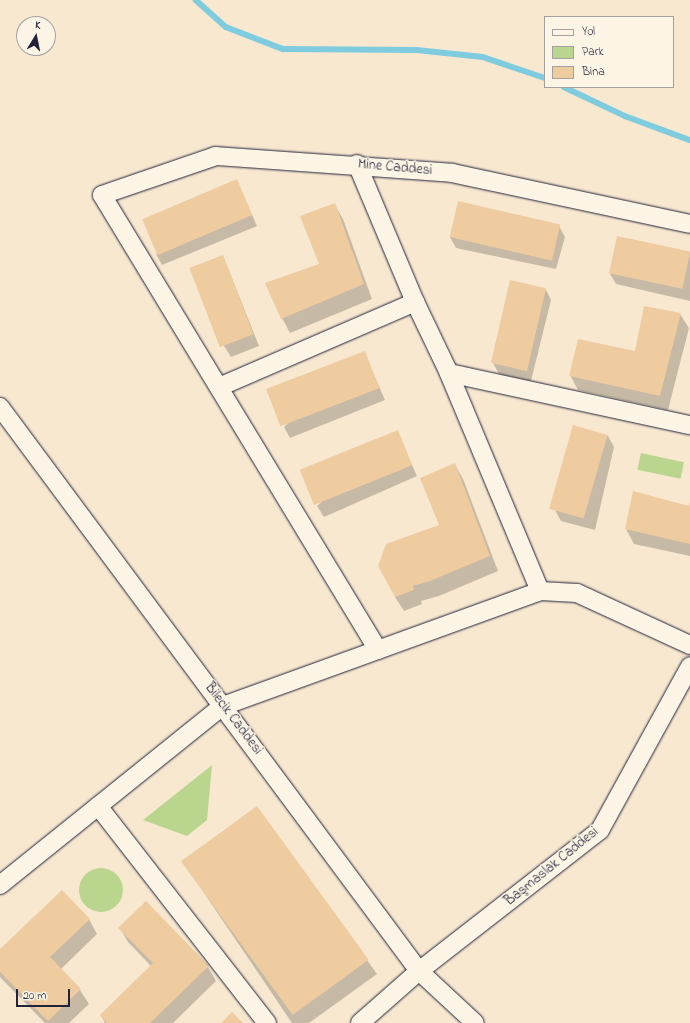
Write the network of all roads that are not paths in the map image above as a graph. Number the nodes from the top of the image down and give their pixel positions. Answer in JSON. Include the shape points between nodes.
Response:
{"nodes":[{"id":1,"x":357,"y":164,"type":"junction"},
{"id":2,"x":690,"y":224,"type":"edge"},
{"id":3,"x":415,"y":302,"type":"junction"},
{"id":4,"x":449,"y":373,"type":"junction"},
{"id":5,"x":219,"y":387,"type":"junction"},
{"id":6,"x":0,"y":408,"type":"edge"},
{"id":7,"x":690,"y":425,"type":"edge"},
{"id":8,"x":540,"y":591,"type":"junction"},
{"id":9,"x":690,"y":645,"type":"edge"},
{"id":10,"x":378,"y":650,"type":"junction"},
{"id":11,"x":690,"y":666,"type":"edge"},
{"id":12,"x":223,"y":706,"type":"junction"},
{"id":13,"x":98,"y":806,"type":"junction"},
{"id":14,"x":0,"y":885,"type":"edge"},
{"id":15,"x":419,"y":971,"type":"junction"},
{"id":16,"x":267,"y":1023,"type":"edge"},
{"id":17,"x":360,"y":1023,"type":"edge"},
{"id":18,"x":475,"y":1023,"type":"edge"}],
"edges":[{"from":1,"to":2,"type":"street","name":"Mine Caddesi","via":[[452,173]]},
{"from":1,"to":3,"type":"street"},
{"from":1,"to":5,"type":"street","name":"Mine Caddesi","via":[[216,156],[102,195]]},
{"from":3,"to":4,"type":"street"},
{"from":3,"to":5,"type":"street"},
{"from":4,"to":7,"type":"street"},
{"from":4,"to":8,"type":"street"},
{"from":5,"to":10,"type":"street"},
{"from":6,"to":12,"type":"street","name":"Bilecik Caddesi"},
{"from":8,"to":9,"type":"street","via":[[577,593]]},
{"from":8,"to":10,"type":"street"},
{"from":10,"to":12,"type":"street"},
{"from":11,"to":15,"type":"street","name":"Başmaslak Caddesi","via":[[600,830]]},
{"from":12,"to":13,"type":"street"},
{"from":12,"to":15,"type":"street","name":"Bilecik Caddesi"},
{"from":13,"to":14,"type":"street"},
{"from":13,"to":16,"type":"street"},
{"from":15,"to":17,"type":"street","name":"Başmaslak Caddesi"},
{"from":15,"to":18,"type":"street","name":"Bilecik Caddesi"}]}
